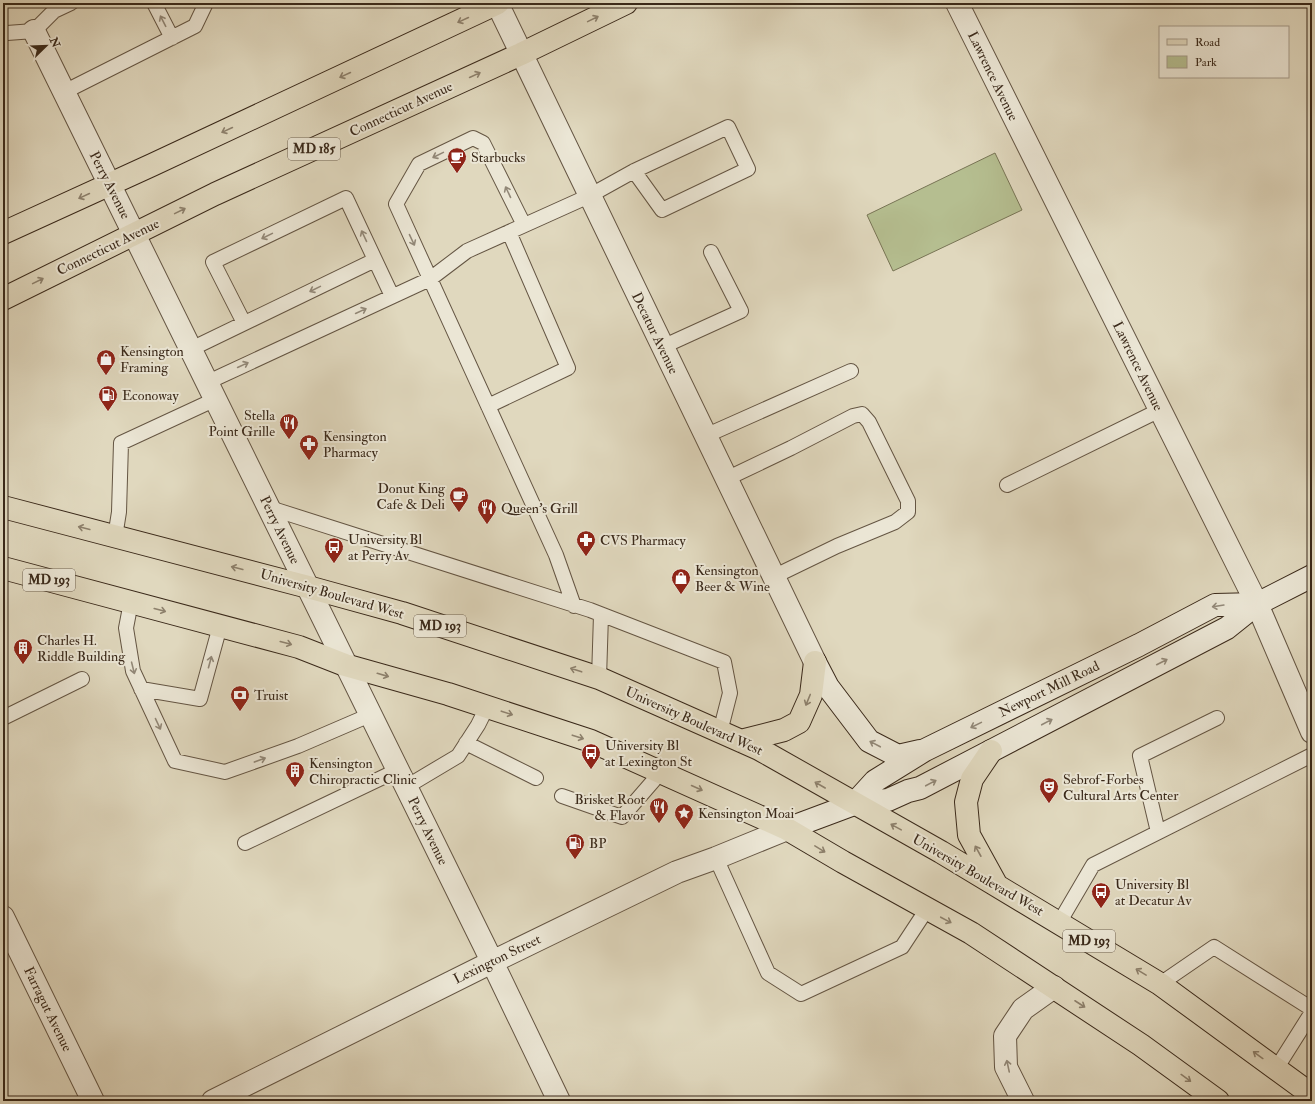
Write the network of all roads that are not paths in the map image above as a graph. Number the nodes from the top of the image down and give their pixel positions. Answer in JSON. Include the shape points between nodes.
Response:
{"nodes":[{"id":1,"x":71,"y":3,"type":"edge"},
{"id":2,"x":154,"y":3,"type":"edge"},
{"id":3,"x":206,"y":3,"type":"edge"},
{"id":4,"x":497,"y":3,"type":"edge"},
{"id":5,"x":626,"y":3,"type":"edge"},
{"id":6,"x":957,"y":3,"type":"edge"},
{"id":7,"x":34,"y":31,"type":"junction"},
{"id":8,"x":3,"y":34,"type":"edge"},
{"id":9,"x":172,"y":38,"type":"junction"},
{"id":10,"x":521,"y":54,"type":"junction"},
{"id":11,"x":64,"y":92,"type":"junction"},
{"id":12,"x":634,"y":172,"type":"junction"},
{"id":13,"x":109,"y":185,"type":"junction"},
{"id":14,"x":590,"y":196,"type":"junction"},
{"id":15,"x":524,"y":226,"type":"junction"},
{"id":16,"x":509,"y":232,"type":"junction"},
{"id":17,"x":3,"y":233,"type":"edge"},
{"id":18,"x":135,"y":233,"type":"junction"},
{"id":19,"x":711,"y":252,"type":"dead end"},
{"id":20,"x":375,"y":260,"type":"junction"},
{"id":21,"x":430,"y":279,"type":"junction"},
{"id":22,"x":392,"y":296,"type":"junction"},
{"id":23,"x":3,"y":299,"type":"edge"},
{"id":24,"x":244,"y":323,"type":"junction"},
{"id":25,"x":662,"y":347,"type":"junction"},
{"id":26,"x":191,"y":349,"type":"junction"},
{"id":27,"x":851,"y":371,"type":"dead end"},
{"id":28,"x":212,"y":390,"type":"junction"},
{"id":29,"x":488,"y":406,"type":"junction"},
{"id":30,"x":1160,"y":410,"type":"junction"},
{"id":31,"x":706,"y":436,"type":"junction"},
{"id":32,"x":726,"y":478,"type":"junction"},
{"id":33,"x":1008,"y":485,"type":"dead end"},
{"id":34,"x":3,"y":507,"type":"edge"},
{"id":35,"x":270,"y":508,"type":"junction"},
{"id":36,"x":115,"y":537,"type":"junction"},
{"id":37,"x":3,"y":568,"type":"edge"},
{"id":38,"x":1312,"y":576,"type":"edge"},
{"id":39,"x":773,"y":577,"type":"junction"},
{"id":40,"x":308,"y":586,"type":"junction"},
{"id":41,"x":131,"y":602,"type":"junction"},
{"id":42,"x":1257,"y":604,"type":"junction"},
{"id":43,"x":574,"y":606,"type":"junction"},
{"id":44,"x":602,"y":615,"type":"junction"},
{"id":45,"x":220,"y":626,"type":"junction"},
{"id":46,"x":815,"y":662,"type":"junction"},
{"id":47,"x":345,"y":665,"type":"junction"},
{"id":48,"x":600,"y":678,"type":"junction"},
{"id":49,"x":82,"y":679,"type":"dead end"},
{"id":50,"x":141,"y":688,"type":"junction"},
{"id":51,"x":487,"y":707,"type":"junction"},
{"id":52,"x":370,"y":715,"type":"junction"},
{"id":53,"x":3,"y":718,"type":"edge"},
{"id":54,"x":1217,"y":718,"type":"dead end"},
{"id":55,"x":720,"y":732,"type":"junction"},
{"id":56,"x":1312,"y":732,"type":"edge"},
{"id":57,"x":741,"y":741,"type":"junction"},
{"id":58,"x":466,"y":743,"type":"junction"},
{"id":59,"x":925,"y":750,"type":"junction"},
{"id":60,"x":991,"y":751,"type":"junction"},
{"id":61,"x":1312,"y":755,"type":"edge"},
{"id":62,"x":661,"y":772,"type":"junction"},
{"id":63,"x":402,"y":778,"type":"junction"},
{"id":64,"x":536,"y":778,"type":"dead end"},
{"id":65,"x":562,"y":796,"type":"dead end"},
{"id":66,"x":854,"y":804,"type":"junction"},
{"id":67,"x":787,"y":829,"type":"junction"},
{"id":68,"x":1158,"y":832,"type":"junction"},
{"id":69,"x":245,"y":843,"type":"dead end"},
{"id":70,"x":716,"y":858,"type":"junction"},
{"id":71,"x":996,"y":885,"type":"junction"},
{"id":72,"x":927,"y":909,"type":"junction"},
{"id":73,"x":3,"y":917,"type":"edge"},
{"id":74,"x":1059,"y":923,"type":"junction"},
{"id":75,"x":492,"y":962,"type":"junction"},
{"id":76,"x":1160,"y":984,"type":"junction"},
{"id":77,"x":1054,"y":987,"type":"junction"},
{"id":78,"x":1312,"y":1010,"type":"edge"},
{"id":79,"x":1276,"y":1068,"type":"junction"},
{"id":80,"x":1312,"y":1095,"type":"edge"},
{"id":81,"x":93,"y":1101,"type":"edge"},
{"id":82,"x":213,"y":1101,"type":"edge"},
{"id":83,"x":559,"y":1101,"type":"edge"},
{"id":84,"x":1023,"y":1101,"type":"edge"},
{"id":85,"x":1218,"y":1101,"type":"edge"}],
"edges":[{"from":1,"to":7,"type":"lane","via":[[54,11]]},
{"from":9,"to":2,"type":"lane","one_way":true},
{"from":3,"to":9,"type":"lane","via":[[195,26]]},
{"from":4,"to":10,"type":"street","name":"Decatur Avenue"},
{"from":4,"to":13,"type":"main road","one_way":true},
{"from":10,"to":5,"type":"main road","name":"Connecticut Avenue","number":"MD 185","one_way":true},
{"from":6,"to":30,"type":"street","name":"Lawrence Avenue"},
{"from":7,"to":8,"type":"lane"},
{"from":7,"to":11,"type":"street","name":"Perry Avenue"},
{"from":9,"to":11,"type":"lane"},
{"from":10,"to":14,"type":"street","name":"Decatur Avenue"},
{"from":18,"to":10,"type":"main road","name":"Connecticut Avenue","number":"MD 185","one_way":true},
{"from":11,"to":13,"type":"street","name":"Perry Avenue"},
{"from":12,"to":12,"type":"lane","via":[[728,128],[748,169],[662,210]]},
{"from":12,"to":14,"type":"lane"},
{"from":13,"to":17,"type":"main road","one_way":true},
{"from":13,"to":18,"type":"street","name":"Perry Avenue"},
{"from":14,"to":15,"type":"lane"},
{"from":14,"to":25,"type":"street","name":"Decatur Avenue"},
{"from":15,"to":16,"type":"lane"},
{"from":15,"to":21,"type":"lane","one_way":true,"via":[[484,143],[473,138],[420,164],[396,204]]},
{"from":16,"to":21,"type":"lane","via":[[467,251]]},
{"from":16,"to":29,"type":"lane","via":[[568,368]]},
{"from":23,"to":18,"type":"main road","name":"Connecticut Avenue","number":"MD 185","one_way":true},
{"from":18,"to":26,"type":"street","name":"Perry Avenue"},
{"from":19,"to":25,"type":"lane","via":[[741,311]]},
{"from":20,"to":22,"type":"lane"},
{"from":20,"to":24,"type":"lane","one_way":true},
{"from":20,"to":24,"type":"lane","one_way":true,"via":[[346,198],[213,262]]},
{"from":21,"to":22,"type":"lane"},
{"from":21,"to":29,"type":"lane"},
{"from":28,"to":22,"type":"lane","one_way":true},
{"from":24,"to":26,"type":"lane"},
{"from":25,"to":31,"type":"street","name":"Decatur Avenue"},
{"from":26,"to":28,"type":"street","name":"Perry Avenue"},
{"from":27,"to":31,"type":"lane"},
{"from":28,"to":35,"type":"street","name":"Perry Avenue"},
{"from":28,"to":36,"type":"lane","via":[[121,443],[119,512]]},
{"from":29,"to":43,"type":"lane","via":[[556,555]]},
{"from":30,"to":33,"type":"lane"},
{"from":30,"to":42,"type":"street","name":"Lawrence Avenue"},
{"from":31,"to":32,"type":"street","name":"Decatur Avenue"},
{"from":32,"to":39,"type":"street","name":"Decatur Avenue"},
{"from":32,"to":39,"type":"lane","via":[[853,416],[862,414],[869,422],[908,501],[908,512],[895,522]]},
{"from":36,"to":34,"type":"main road","name":"University Boulevard West","number":"MD 193","one_way":true},
{"from":35,"to":40,"type":"street","name":"Perry Avenue"},
{"from":35,"to":43,"type":"lane"},
{"from":40,"to":36,"type":"main road","name":"University Boulevard West","number":"MD 193","one_way":true},
{"from":37,"to":41,"type":"main road","number":"MD 193"},
{"from":38,"to":42,"type":"street","name":"Newport Mill Road"},
{"from":39,"to":46,"type":"street","name":"Decatur Avenue"},
{"from":40,"to":47,"type":"street","name":"Perry Avenue"},
{"from":48,"to":40,"type":"main road","name":"University Boulevard West","number":"MD 193","one_way":true,"via":[[402,613]]},
{"from":41,"to":45,"type":"main road","number":"MD 193","one_way":true},
{"from":41,"to":50,"type":"lane","one_way":true,"via":[[126,628],[133,671]]},
{"from":42,"to":56,"type":"street","name":"Lawrence Avenue"},
{"from":42,"to":59,"type":"street","name":"Newport Mill Road","one_way":true,"via":[[1215,605]]},
{"from":60,"to":42,"type":"street","name":"Newport Mill Road","one_way":true,"via":[[1227,628]]},
{"from":43,"to":44,"type":"lane"},
{"from":44,"to":48,"type":"lane"},
{"from":44,"to":55,"type":"lane","via":[[724,662],[730,693]]},
{"from":45,"to":47,"type":"main road","number":"MD 193","one_way":true,"via":[[299,646]]},
{"from":50,"to":45,"type":"lane","one_way":true,"via":[[200,699]]},
{"from":46,"to":57,"type":"main road","one_way":true,"via":[[811,695],[799,722],[784,730]]},
{"from":59,"to":46,"type":"street","name":"Decatur Avenue","one_way":true,"via":[[898,756],[869,741],[828,687]]},
{"from":47,"to":51,"type":"main road","number":"MD 193","one_way":true},
{"from":47,"to":52,"type":"street","name":"Perry Avenue"},
{"from":48,"to":55,"type":"main road","name":"University Boulevard West","number":"MD 193"},
{"from":49,"to":53,"type":"lane"},
{"from":50,"to":52,"type":"lane","one_way":true,"via":[[175,761],[225,772],[298,746]]},
{"from":51,"to":58,"type":"lane"},
{"from":51,"to":62,"type":"main road","number":"MD 193","one_way":true,"via":[[591,741]]},
{"from":52,"to":63,"type":"street","name":"Perry Avenue"},
{"from":54,"to":68,"type":"lane","via":[[1140,756]]},
{"from":55,"to":57,"type":"main road","name":"University Boulevard West","number":"MD 193"},
{"from":66,"to":57,"type":"main road","name":"University Boulevard West","number":"MD 193","one_way":true},
{"from":58,"to":63,"type":"lane","via":[[458,756]]},
{"from":58,"to":64,"type":"lane"},
{"from":59,"to":66,"type":"street","name":"Newport Mill Road","via":[[875,781]]},
{"from":66,"to":60,"type":"street","name":"Newport Mill Road","one_way":true,"via":[[888,800],[920,788]]},
{"from":71,"to":60,"type":"main road","one_way":true,"via":[[969,834],[966,802],[972,779]]},
{"from":61,"to":68,"type":"lane"},
{"from":62,"to":65,"type":"lane","via":[[622,817]]},
{"from":62,"to":67,"type":"main road","number":"MD 193","one_way":true},
{"from":63,"to":69,"type":"lane"},
{"from":63,"to":75,"type":"street","name":"Perry Avenue"},
{"from":66,"to":67,"type":"street","name":"Newport Mill Road"},
{"from":71,"to":66,"type":"main road","name":"University Boulevard West","number":"MD 193","one_way":true},
{"from":67,"to":70,"type":"street","name":"Lexington Street"},
{"from":67,"to":72,"type":"main road","number":"MD 193","one_way":true},
{"from":68,"to":74,"type":"lane","via":[[1093,865]]},
{"from":70,"to":72,"type":"lane","via":[[768,973],[801,994],[902,947]]},
{"from":70,"to":75,"type":"street","name":"Lexington Street","via":[[677,872]]},
{"from":71,"to":74,"type":"main road","name":"University Boulevard West","number":"MD 193"},
{"from":72,"to":77,"type":"main road","number":"MD 193","one_way":true,"via":[[971,933]]},
{"from":73,"to":81,"type":"street","name":"Farragut Avenue"},
{"from":76,"to":74,"type":"main road","name":"University Boulevard West","number":"MD 193","one_way":true},
{"from":75,"to":82,"type":"street","name":"Lexington Street"},
{"from":75,"to":83,"type":"street","name":"Perry Avenue"},
{"from":76,"to":78,"type":"lane","via":[[1214,947]]},
{"from":79,"to":76,"type":"main road","name":"University Boulevard West","number":"MD 193","one_way":true},
{"from":84,"to":77,"type":"street","one_way":true,"via":[[1006,1067],[1006,1036],[1023,1010]]},
{"from":77,"to":85,"type":"main road","number":"MD 193","one_way":true,"via":[[1141,1044]]},
{"from":78,"to":79,"type":"lane"},
{"from":79,"to":80,"type":"main road","name":"University Boulevard West","number":"MD 193"}]}
